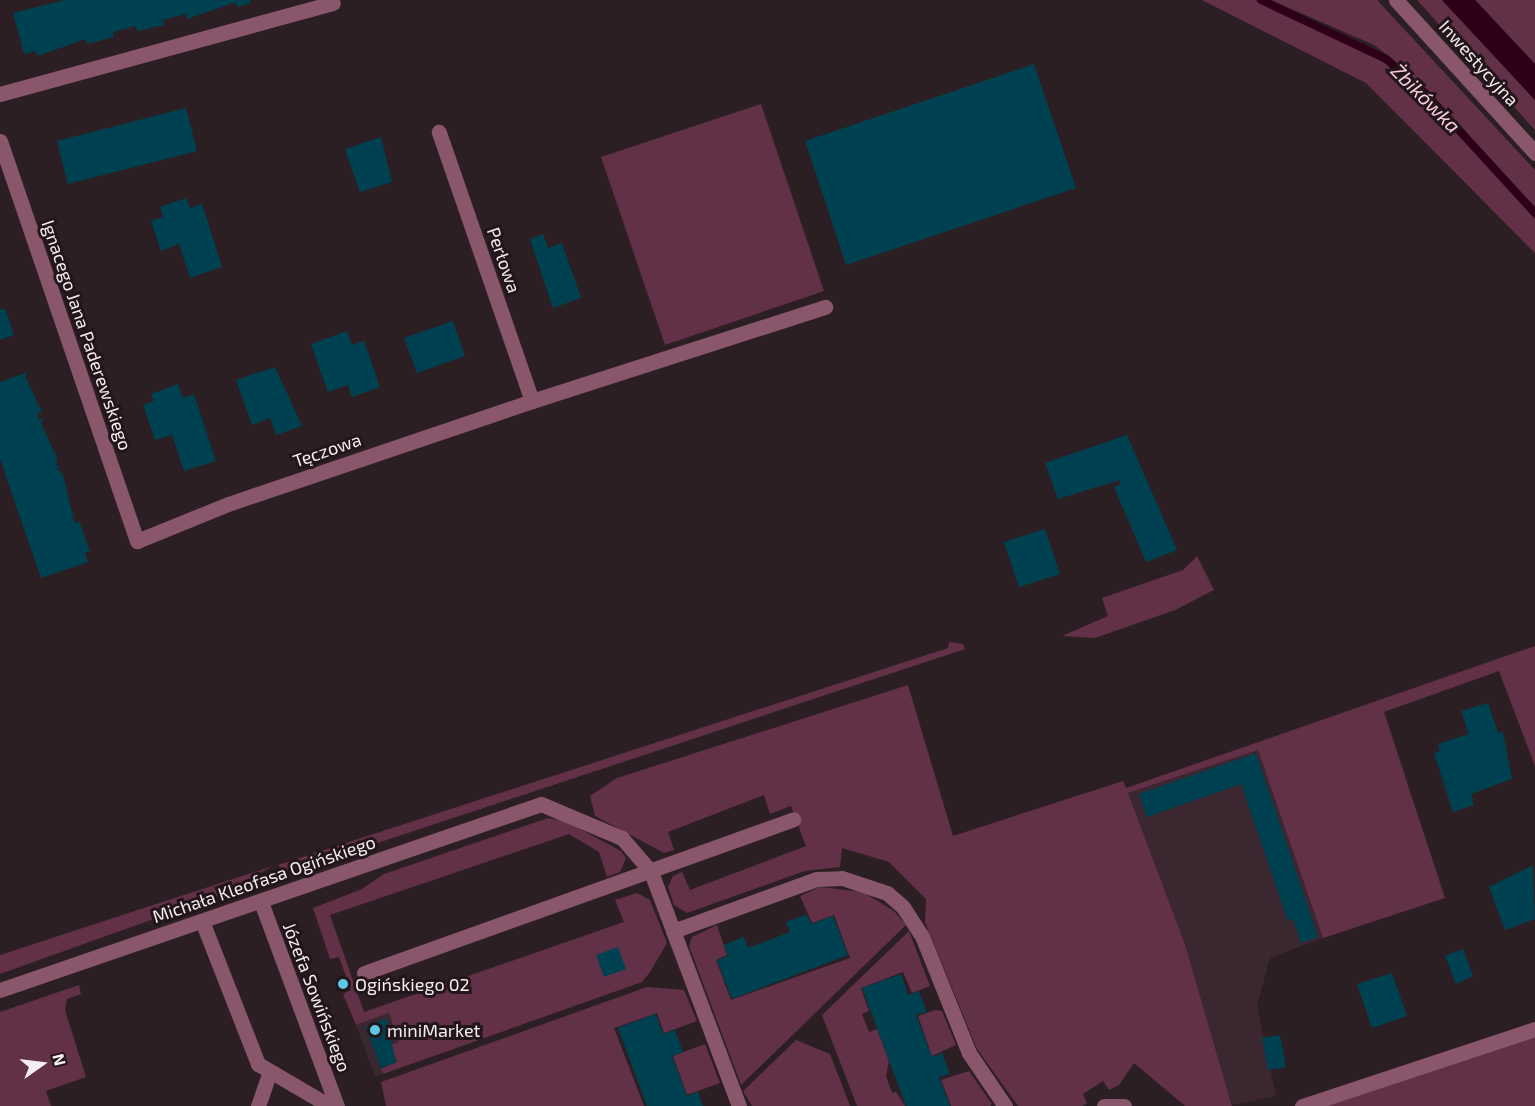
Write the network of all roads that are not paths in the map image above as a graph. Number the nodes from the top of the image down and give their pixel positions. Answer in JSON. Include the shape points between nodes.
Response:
{"nodes":[{"id":1,"x":1396,"y":0,"type":"edge"},
{"id":2,"x":333,"y":3,"type":"dead end"},
{"id":3,"x":0,"y":94,"type":"edge"},
{"id":4,"x":439,"y":132,"type":"dead end"},
{"id":5,"x":0,"y":141,"type":"edge"},
{"id":6,"x":1534,"y":152,"type":"edge"},
{"id":7,"x":825,"y":308,"type":"dead end"},
{"id":8,"x":532,"y":401,"type":"junction"},
{"id":9,"x":137,"y":541,"type":"joint"},
{"id":10,"x":793,"y":819,"type":"dead end"},
{"id":11,"x":651,"y":872,"type":"junction"},
{"id":12,"x":261,"y":902,"type":"junction"},
{"id":13,"x":202,"y":921,"type":"junction"},
{"id":14,"x":673,"y":931,"type":"junction"},
{"id":15,"x":364,"y":973,"type":"dead end"},
{"id":16,"x":0,"y":990,"type":"edge"},
{"id":17,"x":1535,"y":1029,"type":"edge"},
{"id":18,"x":269,"y":1074,"type":"junction"},
{"id":19,"x":258,"y":1106,"type":"edge"},
{"id":20,"x":330,"y":1106,"type":"edge"},
{"id":21,"x":337,"y":1106,"type":"edge"},
{"id":22,"x":739,"y":1106,"type":"edge"},
{"id":23,"x":1005,"y":1106,"type":"edge"},
{"id":24,"x":1104,"y":1106,"type":"edge"},
{"id":25,"x":1124,"y":1106,"type":"edge"},
{"id":26,"x":1302,"y":1106,"type":"edge"}],
"edges":[{"from":1,"to":6,"type":"street","name":"Inwestycyjna"},
{"from":2,"to":3,"type":"street"},
{"from":4,"to":8,"type":"street","name":"Perłowa"},
{"from":5,"to":9,"type":"street","name":"Ignacego Jana Paderewskiego"},
{"from":7,"to":8,"type":"street","name":"Tęczowa"},
{"from":8,"to":9,"type":"street","name":"Tęczowa","via":[[228,504]]},
{"from":10,"to":11,"type":"street"},
{"from":11,"to":12,"type":"street","name":"Michała Kleofasa Ogińskiego","via":[[622,838],[541,804]]},
{"from":11,"to":14,"type":"street"},
{"from":11,"to":15,"type":"street"},
{"from":12,"to":13,"type":"street","name":"Michała Kleofasa Ogińskiego"},
{"from":12,"to":21,"type":"street","name":"Józefa Sowińskiego"},
{"from":13,"to":16,"type":"street","name":"Michała Kleofasa Ogińskiego"},
{"from":13,"to":18,"type":"street","via":[[253,1054]]},
{"from":14,"to":22,"type":"street"},
{"from":14,"to":23,"type":"street","via":[[817,879],[842,878],[887,893],[903,907],[922,936],[969,1053]]},
{"from":17,"to":26,"type":"street"},
{"from":18,"to":19,"type":"street"},
{"from":18,"to":20,"type":"street"},
{"from":24,"to":25,"type":"street"}]}
